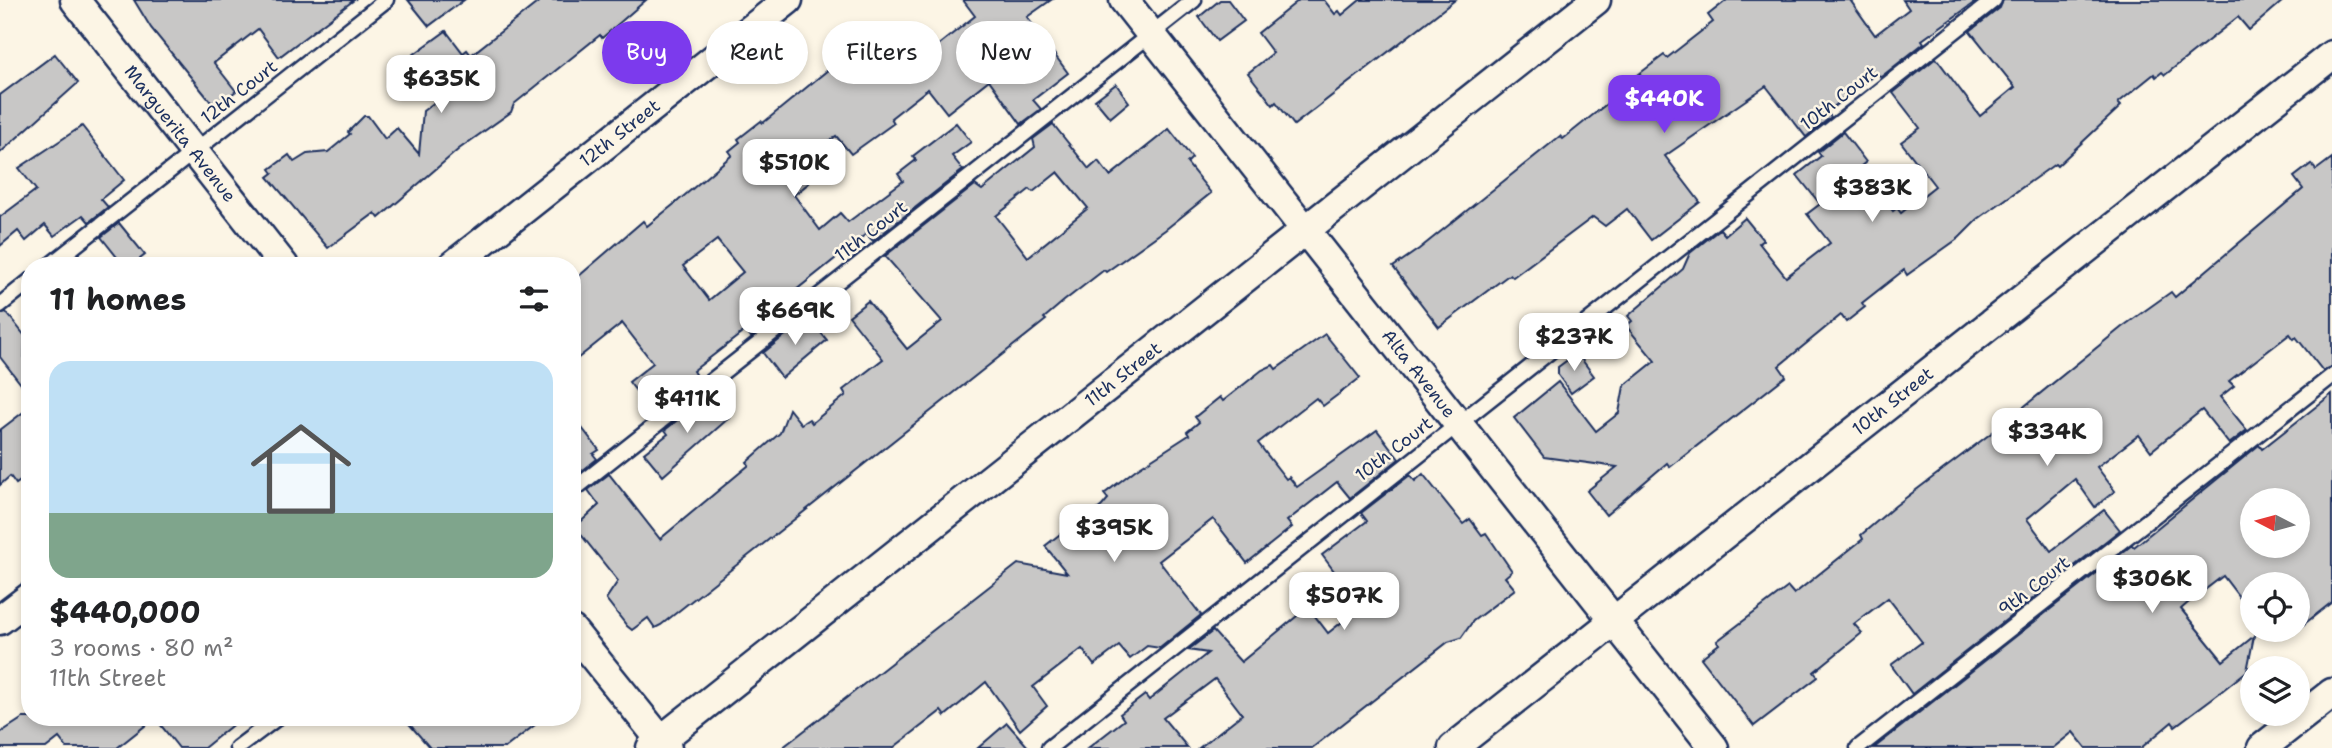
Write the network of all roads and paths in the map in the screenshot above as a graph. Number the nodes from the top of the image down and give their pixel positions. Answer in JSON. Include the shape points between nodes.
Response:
{"nodes":[{"id":1,"x":75,"y":0,"type":"edge"},
{"id":2,"x":386,"y":0,"type":"edge"},
{"id":3,"x":788,"y":0,"type":"edge"},
{"id":4,"x":1124,"y":0,"type":"edge"},
{"id":5,"x":1194,"y":0,"type":"edge"},
{"id":6,"x":1596,"y":0,"type":"edge"},
{"id":7,"x":1994,"y":0,"type":"edge"},
{"id":8,"x":1152,"y":34,"type":"junction"},
{"id":9,"x":2332,"y":55,"type":"edge"},
{"id":10,"x":194,"y":151,"type":"junction"},
{"id":11,"x":1305,"y":232,"type":"junction"},
{"id":12,"x":60,"y":257,"type":"edge"},
{"id":13,"x":277,"y":257,"type":"edge"},
{"id":14,"x":463,"y":257,"type":"edge"},
{"id":15,"x":21,"y":288,"type":"edge"},
{"id":16,"x":0,"y":304,"type":"edge"},
{"id":17,"x":2332,"y":376,"type":"edge"},
{"id":18,"x":1458,"y":423,"type":"junction"},
{"id":19,"x":581,"y":484,"type":"edge"},
{"id":20,"x":21,"y":604,"type":"edge"},
{"id":21,"x":0,"y":620,"type":"edge"},
{"id":22,"x":1614,"y":622,"type":"junction"},
{"id":23,"x":581,"y":642,"type":"edge"},
{"id":24,"x":2332,"y":693,"type":"edge"},
{"id":25,"x":266,"y":726,"type":"edge"},
{"id":26,"x":659,"y":745,"type":"edge"},
{"id":27,"x":237,"y":748,"type":"edge"},
{"id":28,"x":1049,"y":748,"type":"edge"},
{"id":29,"x":1453,"y":748,"type":"edge"},
{"id":30,"x":1714,"y":748,"type":"edge"},
{"id":31,"x":1858,"y":748,"type":"edge"},
{"id":32,"x":2262,"y":748,"type":"edge"}],
"edges":[{"from":1,"to":10,"type":"street","name":"Marguerita Avenue"},
{"from":2,"to":10,"type":"lane","name":"12th Court"},
{"from":3,"to":14,"type":"street","name":"12th Street"},
{"from":4,"to":8,"type":"street","name":"Alta Avenue"},
{"from":5,"to":8,"type":"lane","name":"11th Court"},
{"from":6,"to":11,"type":"street","name":"11th Street"},
{"from":7,"to":18,"type":"lane","name":"10th Court"},
{"from":8,"to":11,"type":"street","name":"Alta Avenue"},
{"from":8,"to":19,"type":"lane","name":"11th Court"},
{"from":9,"to":22,"type":"street","name":"10th Street"},
{"from":10,"to":12,"type":"lane","name":"12th Court"},
{"from":10,"to":13,"type":"street","name":"Marguerita Avenue"},
{"from":11,"to":18,"type":"street","name":"Alta Avenue"},
{"from":11,"to":26,"type":"street","name":"11th Street"},
{"from":15,"to":16,"type":"lane"},
{"from":17,"to":31,"type":"lane","name":"9th Court"},
{"from":18,"to":22,"type":"street","name":"Alta Avenue"},
{"from":18,"to":28,"type":"lane","name":"10th Court"},
{"from":20,"to":21,"type":"street"},
{"from":22,"to":29,"type":"street","name":"10th Street"},
{"from":22,"to":30,"type":"street","name":"Alta Avenue"},
{"from":23,"to":26,"type":"street"},
{"from":24,"to":32,"type":"street"},
{"from":25,"to":27,"type":"lane"}]}
